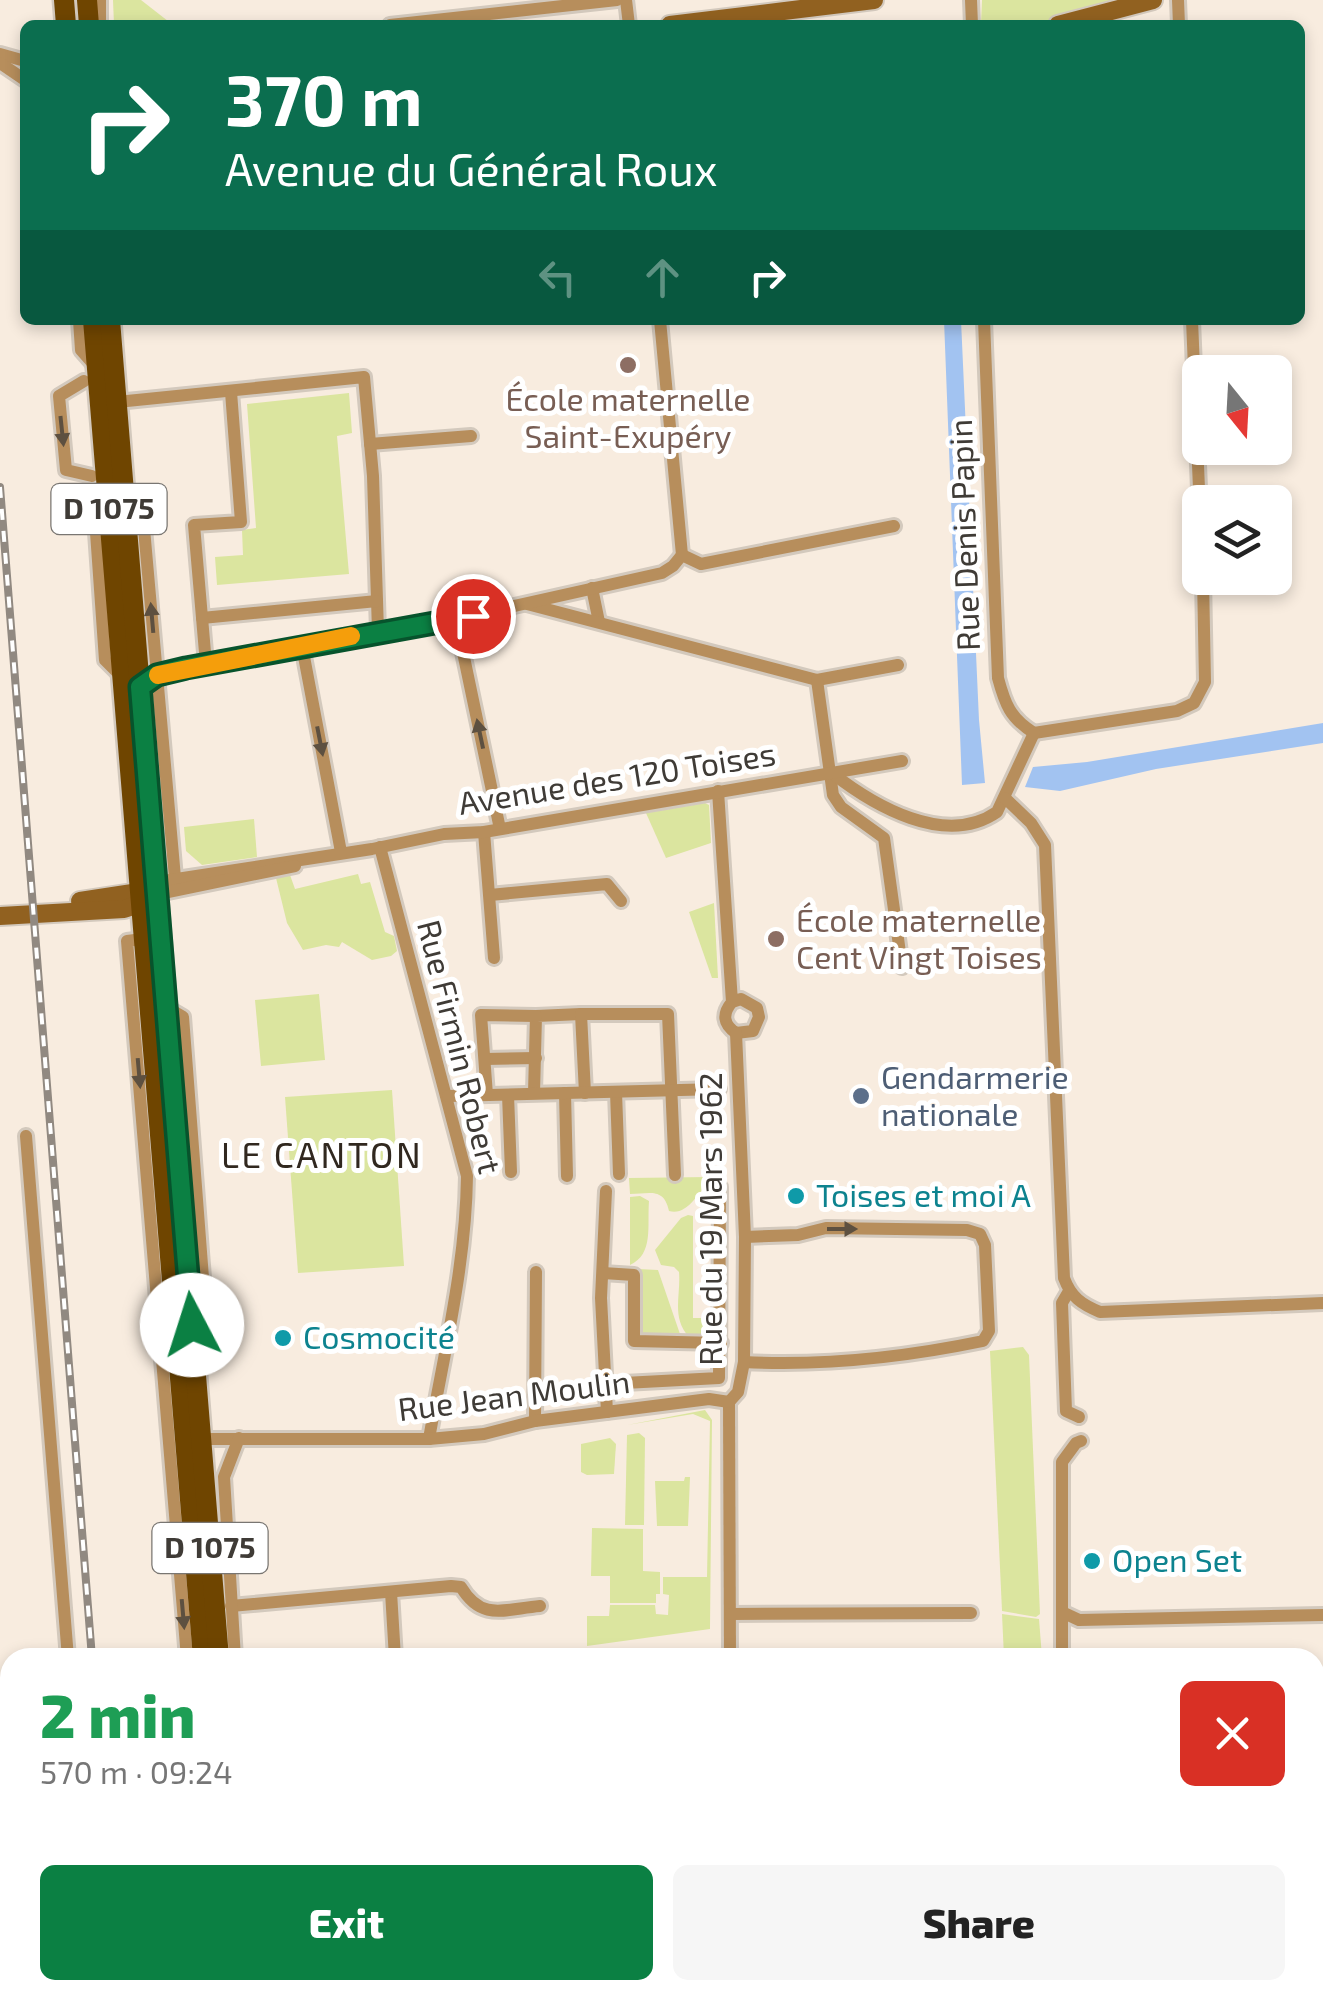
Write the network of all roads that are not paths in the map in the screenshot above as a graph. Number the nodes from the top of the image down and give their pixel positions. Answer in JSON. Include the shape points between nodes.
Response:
{"nodes":[{"id":1,"x":616,"y":0,"type":"edge"},
{"id":2,"x":874,"y":0,"type":"edge"},
{"id":3,"x":1154,"y":0,"type":"edge"},
{"id":4,"x":853,"y":2,"type":"edge"},
{"id":5,"x":435,"y":20,"type":"edge"},
{"id":6,"x":710,"y":20,"type":"edge"},
{"id":7,"x":1077,"y":20,"type":"edge"},
{"id":8,"x":79,"y":325,"type":"edge"},
{"id":9,"x":93,"y":325,"type":"edge"},
{"id":10,"x":110,"y":325,"type":"edge"},
{"id":11,"x":660,"y":325,"type":"edge"},
{"id":12,"x":984,"y":325,"type":"edge"},
{"id":13,"x":1192,"y":325,"type":"edge"},
{"id":14,"x":91,"y":374,"type":"junction"},
{"id":15,"x":231,"y":392,"type":"junction"},
{"id":16,"x":117,"y":402,"type":"junction"},
{"id":17,"x":471,"y":436,"type":"dead end"},
{"id":18,"x":370,"y":444,"type":"junction"},
{"id":19,"x":108,"y":485,"type":"junction"},
{"id":20,"x":1199,"y":485,"type":"edge"},
{"id":21,"x":894,"y":526,"type":"dead end"},
{"id":22,"x":682,"y":554,"type":"junction"},
{"id":23,"x":592,"y":588,"type":"junction"},
{"id":24,"x":1203,"y":595,"type":"edge"},
{"id":25,"x":377,"y":601,"type":"junction"},
{"id":26,"x":524,"y":603,"type":"junction"},
{"id":27,"x":102,"y":608,"type":"junction"},
{"id":28,"x":202,"y":618,"type":"junction"},
{"id":29,"x":456,"y":619,"type":"junction"},
{"id":30,"x":599,"y":622,"type":"junction"},
{"id":31,"x":119,"y":626,"type":"junction"},
{"id":32,"x":378,"y":631,"type":"junction"},
{"id":33,"x":302,"y":646,"type":"junction"},
{"id":34,"x":206,"y":664,"type":"junction"},
{"id":35,"x":898,"y":665,"type":"dead end"},
{"id":36,"x":140,"y":680,"type":"junction"},
{"id":37,"x":817,"y":680,"type":"junction"},
{"id":38,"x":1034,"y":733,"type":"junction"},
{"id":39,"x":902,"y":760,"type":"dead end"},
{"id":40,"x":832,"y":773,"type":"junction"},
{"id":41,"x":718,"y":791,"type":"junction"},
{"id":42,"x":1005,"y":798,"type":"junction"},
{"id":43,"x":500,"y":829,"type":"junction"},
{"id":44,"x":484,"y":832,"type":"junction"},
{"id":45,"x":380,"y":847,"type":"junction"},
{"id":46,"x":341,"y":852,"type":"junction"},
{"id":47,"x":622,"y":882,"type":"dead end"},
{"id":48,"x":607,"y":884,"type":"junction"},
{"id":49,"x":158,"y":890,"type":"junction"},
{"id":50,"x":490,"y":895,"type":"junction"},
{"id":51,"x":621,"y":901,"type":"dead end"},
{"id":52,"x":0,"y":913,"type":"edge"},
{"id":53,"x":494,"y":958,"type":"dead end"},
{"id":54,"x":902,"y":967,"type":"dead end"},
{"id":55,"x":732,"y":1002,"type":"junction"},
{"id":56,"x":581,"y":1014,"type":"junction"},
{"id":57,"x":536,"y":1016,"type":"junction"},
{"id":58,"x":142,"y":1018,"type":"junction"},
{"id":59,"x":736,"y":1033,"type":"junction"},
{"id":60,"x":536,"y":1058,"type":"junction"},
{"id":61,"x":484,"y":1059,"type":"junction"},
{"id":62,"x":719,"y":1089,"type":"dead end"},
{"id":63,"x":671,"y":1091,"type":"junction"},
{"id":64,"x":616,"y":1092,"type":"junction"},
{"id":65,"x":534,"y":1093,"type":"junction"},
{"id":66,"x":565,"y":1093,"type":"junction"},
{"id":67,"x":585,"y":1093,"type":"junction"},
{"id":68,"x":508,"y":1094,"type":"junction"},
{"id":69,"x":487,"y":1095,"type":"junction"},
{"id":70,"x":448,"y":1096,"type":"junction"},
{"id":71,"x":26,"y":1136,"type":"dead end"},
{"id":72,"x":511,"y":1172,"type":"dead end"},
{"id":73,"x":619,"y":1174,"type":"dead end"},
{"id":74,"x":675,"y":1175,"type":"dead end"},
{"id":75,"x":567,"y":1176,"type":"dead end"},
{"id":76,"x":720,"y":1187,"type":"dead end"},
{"id":77,"x":606,"y":1191,"type":"dead end"},
{"id":78,"x":166,"y":1221,"type":"junction"},
{"id":79,"x":745,"y":1236,"type":"junction"},
{"id":80,"x":154,"y":1257,"type":"junction"},
{"id":81,"x":536,"y":1272,"type":"dead end"},
{"id":82,"x":602,"y":1273,"type":"junction"},
{"id":83,"x":1069,"y":1291,"type":"junction"},
{"id":84,"x":1323,"y":1303,"type":"edge"},
{"id":85,"x":721,"y":1342,"type":"junction"},
{"id":86,"x":178,"y":1361,"type":"junction"},
{"id":87,"x":744,"y":1362,"type":"junction"},
{"id":88,"x":605,"y":1384,"type":"junction"},
{"id":89,"x":729,"y":1402,"type":"junction"},
{"id":90,"x":615,"y":1415,"type":"junction"},
{"id":91,"x":1079,"y":1417,"type":"dead end"},
{"id":92,"x":535,"y":1421,"type":"junction"},
{"id":93,"x":185,"y":1438,"type":"junction"},
{"id":94,"x":240,"y":1438,"type":"junction"},
{"id":95,"x":429,"y":1439,"type":"junction"},
{"id":96,"x":1081,"y":1441,"type":"dead end"},
{"id":97,"x":218,"y":1537,"type":"junction"},
{"id":98,"x":187,"y":1562,"type":"junction"},
{"id":99,"x":392,"y":1592,"type":"junction"},
{"id":100,"x":231,"y":1606,"type":"junction"},
{"id":101,"x":540,"y":1606,"type":"dead end"},
{"id":102,"x":971,"y":1613,"type":"dead end"},
{"id":103,"x":1064,"y":1613,"type":"junction"},
{"id":104,"x":730,"y":1614,"type":"junction"},
{"id":105,"x":1323,"y":1614,"type":"edge"},
{"id":106,"x":67,"y":1648,"type":"edge"},
{"id":107,"x":186,"y":1648,"type":"edge"},
{"id":108,"x":200,"y":1648,"type":"edge"},
{"id":109,"x":219,"y":1648,"type":"edge"},
{"id":110,"x":234,"y":1648,"type":"edge"},
{"id":111,"x":395,"y":1648,"type":"edge"},
{"id":112,"x":730,"y":1648,"type":"edge"},
{"id":113,"x":1062,"y":1648,"type":"edge"}],
"edges":[{"from":1,"to":5,"type":"street"},
{"from":2,"to":4,"type":"main road"},
{"from":3,"to":7,"type":"main road"},
{"from":4,"to":6,"type":"main road"},
{"from":8,"to":14,"type":"street"},
{"from":9,"to":14,"type":"main road","number":"D 1075"},
{"from":10,"to":16,"type":"main road","number":"D 1075"},
{"from":11,"to":22,"type":"street"},
{"from":12,"to":38,"type":"street","name":"Rue Denis Papin","via":[[998,678],[1014,720]]},
{"from":13,"to":20,"type":"street"},
{"from":14,"to":19,"type":"main road","number":"D 1075"},
{"from":14,"to":19,"type":"street","one_way":true,"via":[[59,396],[66,470]]},
{"from":15,"to":16,"type":"street"},
{"from":15,"to":18,"type":"street","via":[[364,378]]},
{"from":15,"to":28,"type":"street","via":[[240,522],[194,526]]},
{"from":16,"to":19,"type":"main road","number":"D 1075"},
{"from":17,"to":18,"type":"street"},
{"from":18,"to":25,"type":"street"},
{"from":19,"to":27,"type":"street","via":[[94,504]]},
{"from":19,"to":31,"type":"main road","number":"D 1075"},
{"from":36,"to":19,"type":"main road","number":"D 1075","one_way":true},
{"from":21,"to":22,"type":"street","via":[[701,564]]},
{"from":22,"to":23,"type":"street","via":[[662,572]]},
{"from":23,"to":26,"type":"street"},
{"from":23,"to":30,"type":"street"},
{"from":24,"to":38,"type":"street","via":[[1205,682],[1194,702],[1177,712]]},
{"from":25,"to":28,"type":"street"},
{"from":25,"to":32,"type":"street"},
{"from":26,"to":29,"type":"street"},
{"from":26,"to":30,"type":"street"},
{"from":27,"to":31,"type":"street"},
{"from":27,"to":36,"type":"street","via":[[105,660]]},
{"from":28,"to":34,"type":"street"},
{"from":29,"to":32,"type":"street"},
{"from":43,"to":29,"type":"street","one_way":true},
{"from":30,"to":37,"type":"street"},
{"from":31,"to":36,"type":"main road","number":"D 1075"},
{"from":32,"to":33,"type":"street"},
{"from":33,"to":34,"type":"street"},
{"from":33,"to":46,"type":"street","one_way":true},
{"from":34,"to":36,"type":"street"},
{"from":35,"to":37,"type":"street"},
{"from":36,"to":49,"type":"main road","number":"D 1075"},
{"from":37,"to":40,"type":"street"},
{"from":38,"to":42,"type":"street"},
{"from":39,"to":40,"type":"street","name":"Avenue des 120 Toises"},
{"from":40,"to":41,"type":"street","name":"Avenue des 120 Toises"},
{"from":40,"to":42,"type":"street","via":[[868,801],[930,824],[988,818]]},
{"from":40,"to":54,"type":"street","via":[[841,808],[884,838]]},
{"from":41,"to":43,"type":"street","name":"Avenue des 120 Toises"},
{"from":41,"to":55,"type":"street","name":"Rue du 19 Mars 1962"},
{"from":42,"to":83,"type":"street","via":[[1045,846]]},
{"from":43,"to":44,"type":"street","name":"Avenue des 120 Toises"},
{"from":44,"to":45,"type":"street","name":"Avenue des 120 Toises"},
{"from":44,"to":50,"type":"street"},
{"from":45,"to":46,"type":"street","name":"Avenue des 120 Toises"},
{"from":45,"to":70,"type":"street","name":"Rue Firmin Robert"},
{"from":46,"to":49,"type":"street","name":"Avenue des 120 Toises"},
{"from":47,"to":48,"type":"street"},
{"from":48,"to":50,"type":"street"},
{"from":48,"to":51,"type":"street"},
{"from":49,"to":52,"type":"main road"},
{"from":49,"to":58,"type":"main road","number":"D 1075","via":[[143,939]]},
{"from":49,"to":86,"type":"main road","number":"D 1075","via":[[192,1325]]},
{"from":50,"to":53,"type":"street"},
{"from":55,"to":59,"type":"street","name":"Rue du 19 Mars 1962","via":[[724,1019]]},
{"from":55,"to":59,"type":"street","name":"Rue du 19 Mars 1962","via":[[750,1002],[759,1016],[753,1030]]},
{"from":56,"to":57,"type":"street"},
{"from":56,"to":63,"type":"street","via":[[668,1014]]},
{"from":56,"to":67,"type":"street"},
{"from":57,"to":60,"type":"street"},
{"from":57,"to":61,"type":"street","via":[[481,1015]]},
{"from":58,"to":78,"type":"main road","number":"D 1075"},
{"from":58,"to":80,"type":"street","one_way":true},
{"from":59,"to":79,"type":"street","name":"Rue du 19 Mars 1962"},
{"from":60,"to":61,"type":"street"},
{"from":60,"to":65,"type":"street"},
{"from":61,"to":69,"type":"street"},
{"from":62,"to":63,"type":"street"},
{"from":63,"to":64,"type":"street"},
{"from":63,"to":74,"type":"street"},
{"from":64,"to":67,"type":"street"},
{"from":64,"to":73,"type":"street"},
{"from":65,"to":66,"type":"street"},
{"from":65,"to":68,"type":"street"},
{"from":66,"to":67,"type":"street"},
{"from":66,"to":75,"type":"street"},
{"from":68,"to":69,"type":"street"},
{"from":68,"to":72,"type":"street"},
{"from":69,"to":70,"type":"street"},
{"from":70,"to":95,"type":"street","name":"Rue Firmin Robert","via":[[466,1164],[466,1206]]},
{"from":71,"to":106,"type":"street"},
{"from":76,"to":85,"type":"street"},
{"from":77,"to":82,"type":"street"},
{"from":78,"to":80,"type":"street"},
{"from":78,"to":86,"type":"main road","number":"D 1075"},
{"from":79,"to":87,"type":"street","name":"Rue du 19 Mars 1962"},
{"from":79,"to":87,"type":"street","one_way":true,"via":[[826,1228],[980,1234],[989,1331],[984,1342],[886,1355]]},
{"from":80,"to":86,"type":"street"},
{"from":81,"to":92,"type":"street"},
{"from":82,"to":85,"type":"street","via":[[634,1274],[634,1341]]},
{"from":82,"to":88,"type":"street"},
{"from":83,"to":84,"type":"street","via":[[1081,1304],[1111,1312]]},
{"from":83,"to":91,"type":"street","via":[[1062,1303],[1066,1411]]},
{"from":85,"to":88,"type":"street","name":"Rue Jean Moulin","via":[[720,1378]]},
{"from":86,"to":93,"type":"main road","number":"D 1075"},
{"from":86,"to":93,"type":"street"},
{"from":87,"to":89,"type":"street","name":"Rue du 19 Mars 1962"},
{"from":88,"to":90,"type":"street"},
{"from":89,"to":90,"type":"street","name":"Rue Jean Moulin","via":[[708,1399]]},
{"from":89,"to":104,"type":"street"},
{"from":90,"to":92,"type":"street","name":"Rue Jean Moulin"},
{"from":92,"to":95,"type":"street","name":"Rue Jean Moulin"},
{"from":93,"to":94,"type":"street","name":"Rue Jean Moulin"},
{"from":93,"to":97,"type":"main road","number":"D 1075"},
{"from":93,"to":98,"type":"main road","number":"D 1075"},
{"from":94,"to":95,"type":"street","name":"Rue Jean Moulin"},
{"from":94,"to":97,"type":"street","via":[[224,1477]]},
{"from":96,"to":103,"type":"street","via":[[1062,1462]]},
{"from":97,"to":100,"type":"street"},
{"from":97,"to":109,"type":"main road","number":"D 1075"},
{"from":98,"to":107,"type":"street","one_way":true},
{"from":98,"to":108,"type":"main road","number":"D 1075"},
{"from":99,"to":100,"type":"street"},
{"from":99,"to":101,"type":"street","via":[[451,1586],[461,1587],[484,1611]]},
{"from":99,"to":111,"type":"street"},
{"from":100,"to":110,"type":"street"},
{"from":102,"to":104,"type":"street"},
{"from":103,"to":105,"type":"street","via":[[1079,1620]]},
{"from":103,"to":113,"type":"street"},
{"from":104,"to":112,"type":"street"}]}
